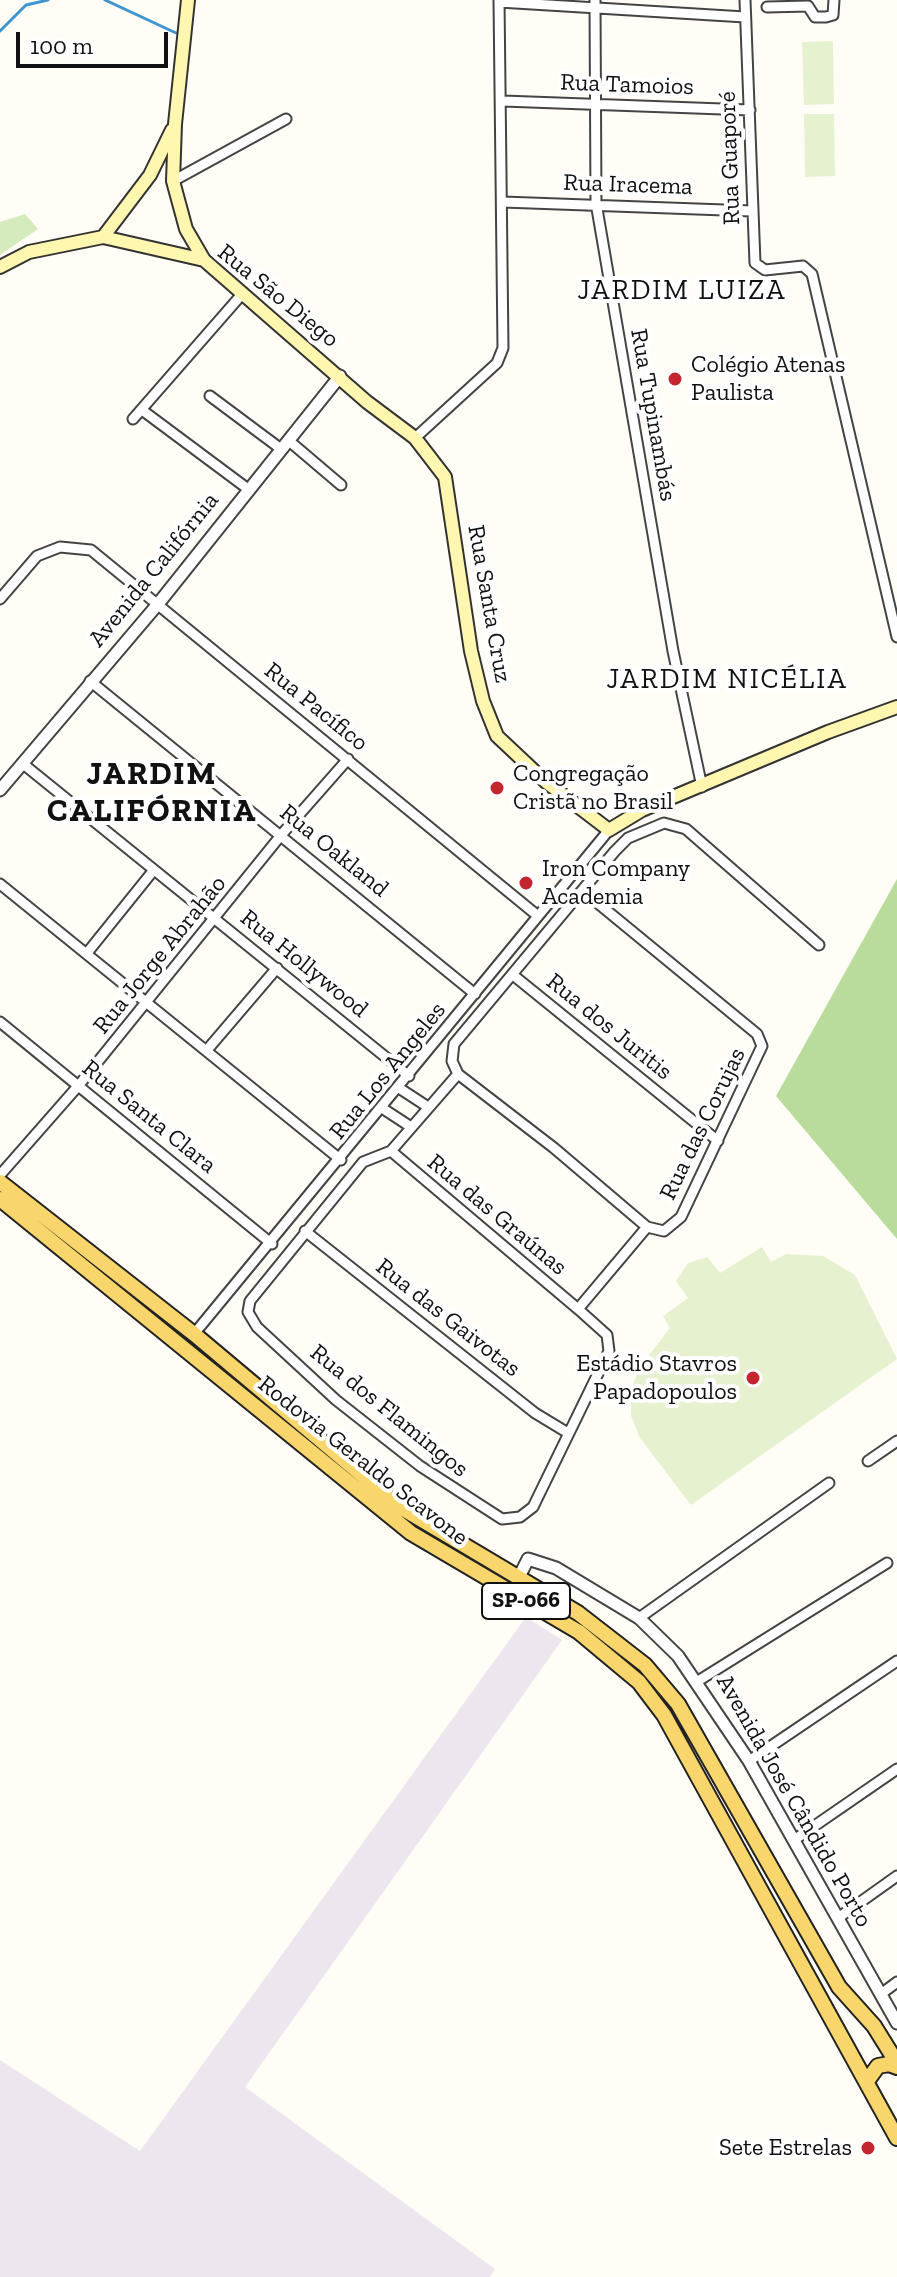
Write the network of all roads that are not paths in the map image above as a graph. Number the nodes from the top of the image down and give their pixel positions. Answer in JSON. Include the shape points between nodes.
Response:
{"nodes":[{"id":1,"x":188,"y":0,"type":"edge"},
{"id":2,"x":745,"y":0,"type":"edge"},
{"id":3,"x":834,"y":0,"type":"edge"},
{"id":4,"x":499,"y":1,"type":"edge"},
{"id":5,"x":595,"y":4,"type":"edge"},
{"id":6,"x":767,"y":7,"type":"dead end"},
{"id":7,"x":745,"y":17,"type":"junction"},
{"id":8,"x":503,"y":101,"type":"junction"},
{"id":9,"x":593,"y":103,"type":"junction"},
{"id":10,"x":750,"y":110,"type":"junction"},
{"id":11,"x":286,"y":119,"type":"dead end"},
{"id":12,"x":175,"y":124,"type":"junction"},
{"id":13,"x":150,"y":175,"type":"junction"},
{"id":14,"x":173,"y":181,"type":"junction"},
{"id":15,"x":503,"y":202,"type":"junction"},
{"id":16,"x":596,"y":203,"type":"junction"},
{"id":17,"x":752,"y":211,"type":"junction"},
{"id":18,"x":186,"y":229,"type":"junction"},
{"id":19,"x":103,"y":237,"type":"junction"},
{"id":20,"x":164,"y":249,"type":"junction"},
{"id":21,"x":204,"y":260,"type":"junction"},
{"id":22,"x":0,"y":267,"type":"edge"},
{"id":23,"x":243,"y":293,"type":"junction"},
{"id":24,"x":340,"y":376,"type":"junction"},
{"id":25,"x":210,"y":396,"type":"dead end"},
{"id":26,"x":142,"y":410,"type":"junction"},
{"id":27,"x":133,"y":419,"type":"dead end"},
{"id":28,"x":415,"y":438,"type":"junction"},
{"id":29,"x":284,"y":445,"type":"junction"},
{"id":30,"x":341,"y":485,"type":"dead end"},
{"id":31,"x":248,"y":489,"type":"junction"},
{"id":32,"x":0,"y":599,"type":"edge"},
{"id":33,"x":158,"y":604,"type":"junction"},
{"id":34,"x":897,"y":637,"type":"edge"},
{"id":35,"x":90,"y":681,"type":"junction"},
{"id":36,"x":897,"y":707,"type":"edge"},
{"id":37,"x":348,"y":759,"type":"junction"},
{"id":38,"x":22,"y":763,"type":"junction"},
{"id":39,"x":702,"y":787,"type":"junction"},
{"id":40,"x":0,"y":790,"type":"edge"},
{"id":41,"x":609,"y":830,"type":"junction"},
{"id":42,"x":282,"y":834,"type":"junction"},
{"id":43,"x":153,"y":871,"type":"junction"},
{"id":44,"x":0,"y":884,"type":"edge"},
{"id":45,"x":583,"y":891,"type":"junction"},
{"id":46,"x":538,"y":916,"type":"junction"},
{"id":47,"x":216,"y":918,"type":"junction"},
{"id":48,"x":819,"y":945,"type":"dead end"},
{"id":49,"x":87,"y":953,"type":"junction"},
{"id":50,"x":277,"y":968,"type":"junction"},
{"id":51,"x":513,"y":975,"type":"junction"},
{"id":52,"x":475,"y":994,"type":"junction"},
{"id":53,"x":148,"y":1002,"type":"junction"},
{"id":54,"x":0,"y":1022,"type":"edge"},
{"id":55,"x":207,"y":1050,"type":"junction"},
{"id":56,"x":458,"y":1074,"type":"junction"},
{"id":57,"x":409,"y":1076,"type":"junction"},
{"id":58,"x":79,"y":1085,"type":"junction"},
{"id":59,"x":399,"y":1088,"type":"junction"},
{"id":60,"x":428,"y":1107,"type":"junction"},
{"id":61,"x":382,"y":1108,"type":"junction"},
{"id":62,"x":411,"y":1127,"type":"junction"},
{"id":63,"x":718,"y":1141,"type":"junction"},
{"id":64,"x":391,"y":1151,"type":"junction"},
{"id":65,"x":341,"y":1160,"type":"junction"},
{"id":66,"x":0,"y":1175,"type":"edge"},
{"id":67,"x":0,"y":1182,"type":"edge"},
{"id":68,"x":0,"y":1199,"type":"edge"},
{"id":69,"x":647,"y":1227,"type":"junction"},
{"id":70,"x":305,"y":1231,"type":"junction"},
{"id":71,"x":272,"y":1244,"type":"junction"},
{"id":72,"x":578,"y":1309,"type":"junction"},
{"id":73,"x":194,"y":1334,"type":"junction"},
{"id":74,"x":568,"y":1433,"type":"junction"},
{"id":75,"x":897,"y":1441,"type":"edge"},
{"id":76,"x":868,"y":1461,"type":"dead end"},
{"id":77,"x":829,"y":1483,"type":"dead end"},
{"id":78,"x":887,"y":1563,"type":"dead end"},
{"id":79,"x":518,"y":1579,"type":"junction"},
{"id":80,"x":639,"y":1618,"type":"junction"},
{"id":81,"x":897,"y":1661,"type":"edge"},
{"id":82,"x":698,"y":1681,"type":"junction"},
{"id":83,"x":749,"y":1761,"type":"junction"},
{"id":84,"x":897,"y":1769,"type":"edge"},
{"id":85,"x":794,"y":1840,"type":"junction"},
{"id":86,"x":897,"y":1876,"type":"edge"},
{"id":87,"x":838,"y":1918,"type":"junction"},
{"id":88,"x":897,"y":1982,"type":"edge"},
{"id":89,"x":881,"y":1994,"type":"junction"},
{"id":90,"x":897,"y":2023,"type":"edge"},
{"id":91,"x":897,"y":2065,"type":"edge"},
{"id":92,"x":867,"y":2081,"type":"junction"},
{"id":93,"x":897,"y":2138,"type":"edge"}],
"edges":[{"from":1,"to":12,"type":"main road"},
{"from":2,"to":7,"type":"street","name":"Rua Guaporé"},
{"from":3,"to":6,"type":"street","via":[[833,15],[826,17],[815,17],[808,6]]},
{"from":4,"to":5,"type":"street"},
{"from":4,"to":8,"type":"street"},
{"from":5,"to":7,"type":"street"},
{"from":5,"to":9,"type":"street","name":"Rua Tupinambás"},
{"from":7,"to":10,"type":"street","name":"Rua Guaporé"},
{"from":8,"to":9,"type":"street","name":"Rua Tamoios"},
{"from":8,"to":15,"type":"street"},
{"from":9,"to":10,"type":"street","name":"Rua Tamoios"},
{"from":9,"to":16,"type":"street","name":"Rua Tupinambás"},
{"from":10,"to":17,"type":"street","name":"Rua Guaporé"},
{"from":11,"to":14,"type":"street"},
{"from":12,"to":13,"type":"main road"},
{"from":12,"to":14,"type":"main road"},
{"from":13,"to":14,"type":"main road"},
{"from":13,"to":19,"type":"main road"},
{"from":14,"to":18,"type":"main road"},
{"from":15,"to":16,"type":"street","name":"Rua Iracema"},
{"from":15,"to":28,"type":"street","via":[[503,348],[497,363]]},
{"from":16,"to":17,"type":"street","name":"Rua Iracema"},
{"from":16,"to":39,"type":"street","name":"Rua Tupinambás","via":[[673,651]]},
{"from":17,"to":34,"type":"street","name":"Rua Guaporé","via":[[759,269],[803,266],[814,281]]},
{"from":18,"to":20,"type":"main road"},
{"from":18,"to":21,"type":"main road"},
{"from":19,"to":20,"type":"main road","name":"Rua São Diego"},
{"from":19,"to":22,"type":"main road","name":"Rua São Diego","via":[[29,252]]},
{"from":20,"to":21,"type":"main road","name":"Rua São Diego"},
{"from":21,"to":23,"type":"main road","name":"Rua São Diego"},
{"from":23,"to":24,"type":"main road","name":"Rua São Diego"},
{"from":23,"to":26,"type":"street"},
{"from":24,"to":28,"type":"main road"},
{"from":24,"to":29,"type":"street","name":"Avenida Califórnia"},
{"from":25,"to":29,"type":"street"},
{"from":26,"to":27,"type":"street"},
{"from":26,"to":31,"type":"street"},
{"from":28,"to":41,"type":"main road","name":"Rua Santa Cruz","via":[[445,477],[471,651],[497,736]]},
{"from":29,"to":30,"type":"street"},
{"from":29,"to":31,"type":"street","name":"Avenida Califórnia"},
{"from":31,"to":33,"type":"street","name":"Avenida Califórnia"},
{"from":32,"to":33,"type":"street","name":"Rua Pacífico","via":[[37,556],[60,547],[91,550]]},
{"from":33,"to":35,"type":"street","name":"Avenida Califórnia"},
{"from":33,"to":37,"type":"street","name":"Rua Pacífico"},
{"from":35,"to":38,"type":"street","name":"Avenida Califórnia"},
{"from":35,"to":42,"type":"street","name":"Rua Oakland"},
{"from":36,"to":39,"type":"main road"},
{"from":37,"to":42,"type":"street","name":"Rua Jorge Abrahão"},
{"from":37,"to":46,"type":"street","name":"Rua Pacífico"},
{"from":38,"to":40,"type":"street","name":"Avenida Califórnia"},
{"from":38,"to":43,"type":"street","name":"Rua Hollywood"},
{"from":39,"to":41,"type":"main road","via":[[642,810]]},
{"from":41,"to":46,"type":"street","name":"Rua Los Angeles"},
{"from":42,"to":47,"type":"street","name":"Rua Jorge Abrahão"},
{"from":42,"to":52,"type":"street","name":"Rua Oakland"},
{"from":43,"to":47,"type":"street","name":"Rua Hollywood"},
{"from":43,"to":49,"type":"street"},
{"from":44,"to":49,"type":"street"},
{"from":45,"to":48,"type":"street","via":[[628,838],[664,823],[686,829]]},
{"from":45,"to":51,"type":"street"},
{"from":45,"to":63,"type":"street","name":"Rua das Corujas","via":[[760,1040],[761,1053]]},
{"from":46,"to":52,"type":"street","name":"Rua Los Angeles"},
{"from":47,"to":50,"type":"street","name":"Rua Hollywood"},
{"from":47,"to":53,"type":"street","name":"Rua Jorge Abrahão"},
{"from":49,"to":53,"type":"street"},
{"from":50,"to":55,"type":"street"},
{"from":50,"to":57,"type":"street","name":"Rua Hollywood"},
{"from":51,"to":56,"type":"street","via":[[454,1044],[452,1061]]},
{"from":51,"to":63,"type":"street","name":"Rua dos Juritis"},
{"from":52,"to":57,"type":"street","name":"Rua Los Angeles"},
{"from":53,"to":55,"type":"street"},
{"from":53,"to":58,"type":"street","name":"Rua Jorge Abrahão"},
{"from":54,"to":58,"type":"street","name":"Rua Santa Clara"},
{"from":55,"to":65,"type":"street"},
{"from":56,"to":60,"type":"street"},
{"from":56,"to":69,"type":"street"},
{"from":57,"to":59,"type":"street","name":"Rua Los Angeles"},
{"from":58,"to":66,"type":"street","name":"Rua Jorge Abrahão"},
{"from":58,"to":71,"type":"street","name":"Rua Santa Clara"},
{"from":59,"to":60,"type":"street"},
{"from":59,"to":61,"type":"street","name":"Rua Los Angeles"},
{"from":60,"to":62,"type":"street"},
{"from":61,"to":62,"type":"street"},
{"from":61,"to":65,"type":"street","name":"Rua Los Angeles"},
{"from":62,"to":64,"type":"street"},
{"from":63,"to":69,"type":"street","name":"Rua das Corujas","via":[[672,1228],[658,1232]]},
{"from":64,"to":70,"type":"street","via":[[363,1162]]},
{"from":64,"to":72,"type":"street","name":"Rua das Graúnas"},
{"from":65,"to":71,"type":"street","name":"Rua Los Angeles"},
{"from":67,"to":73,"type":"main road","name":"Rodovia Geraldo Scavone","number":"SP-066"},
{"from":68,"to":92,"type":"main road","name":"Rodovia Geraldo Scavone","number":"SP-066","via":[[411,1533],[579,1632],[628,1670],[664,1715]]},
{"from":69,"to":72,"type":"street","name":"Rua das Corujas"},
{"from":70,"to":74,"type":"street","name":"Rua das Gaivotas","via":[[535,1413]]},
{"from":70,"to":74,"type":"street","name":"Rua dos Flamingos","via":[[250,1301],[248,1312],[257,1327],[336,1400],[420,1466],[502,1519],[520,1517],[533,1507]]},
{"from":71,"to":73,"type":"street","name":"Rua Los Angeles"},
{"from":72,"to":74,"type":"street","via":[[610,1344]]},
{"from":73,"to":79,"type":"main road","name":"Rodovia Geraldo Scavone","number":"SP-066","via":[[400,1507]]},
{"from":75,"to":76,"type":"street"},
{"from":77,"to":80,"type":"street"},
{"from":78,"to":82,"type":"street"},
{"from":79,"to":80,"type":"street","name":"Avenida José Cândido Porto","via":[[528,1559],[538,1560]]},
{"from":79,"to":91,"type":"main road","name":"Rodovia Geraldo Scavone","number":"SP-066","via":[[607,1634],[663,1684],[839,1987],[874,2026]]},
{"from":80,"to":82,"type":"street","name":"Avenida José Cândido Porto"},
{"from":81,"to":83,"type":"street"},
{"from":82,"to":83,"type":"street","name":"Avenida José Cândido Porto"},
{"from":83,"to":85,"type":"street","name":"Avenida José Cândido Porto"},
{"from":84,"to":85,"type":"street"},
{"from":85,"to":87,"type":"street","name":"Avenida José Cândido Porto"},
{"from":86,"to":87,"type":"street"},
{"from":87,"to":89,"type":"street","name":"Avenida José Cândido Porto"},
{"from":88,"to":89,"type":"street"},
{"from":89,"to":90,"type":"street","name":"Avenida José Cândido Porto"},
{"from":91,"to":92,"type":"main road","via":[[878,2066]]},
{"from":92,"to":93,"type":"main road","name":"Rodovia Geraldo Scavone","number":"SP-066"}]}
